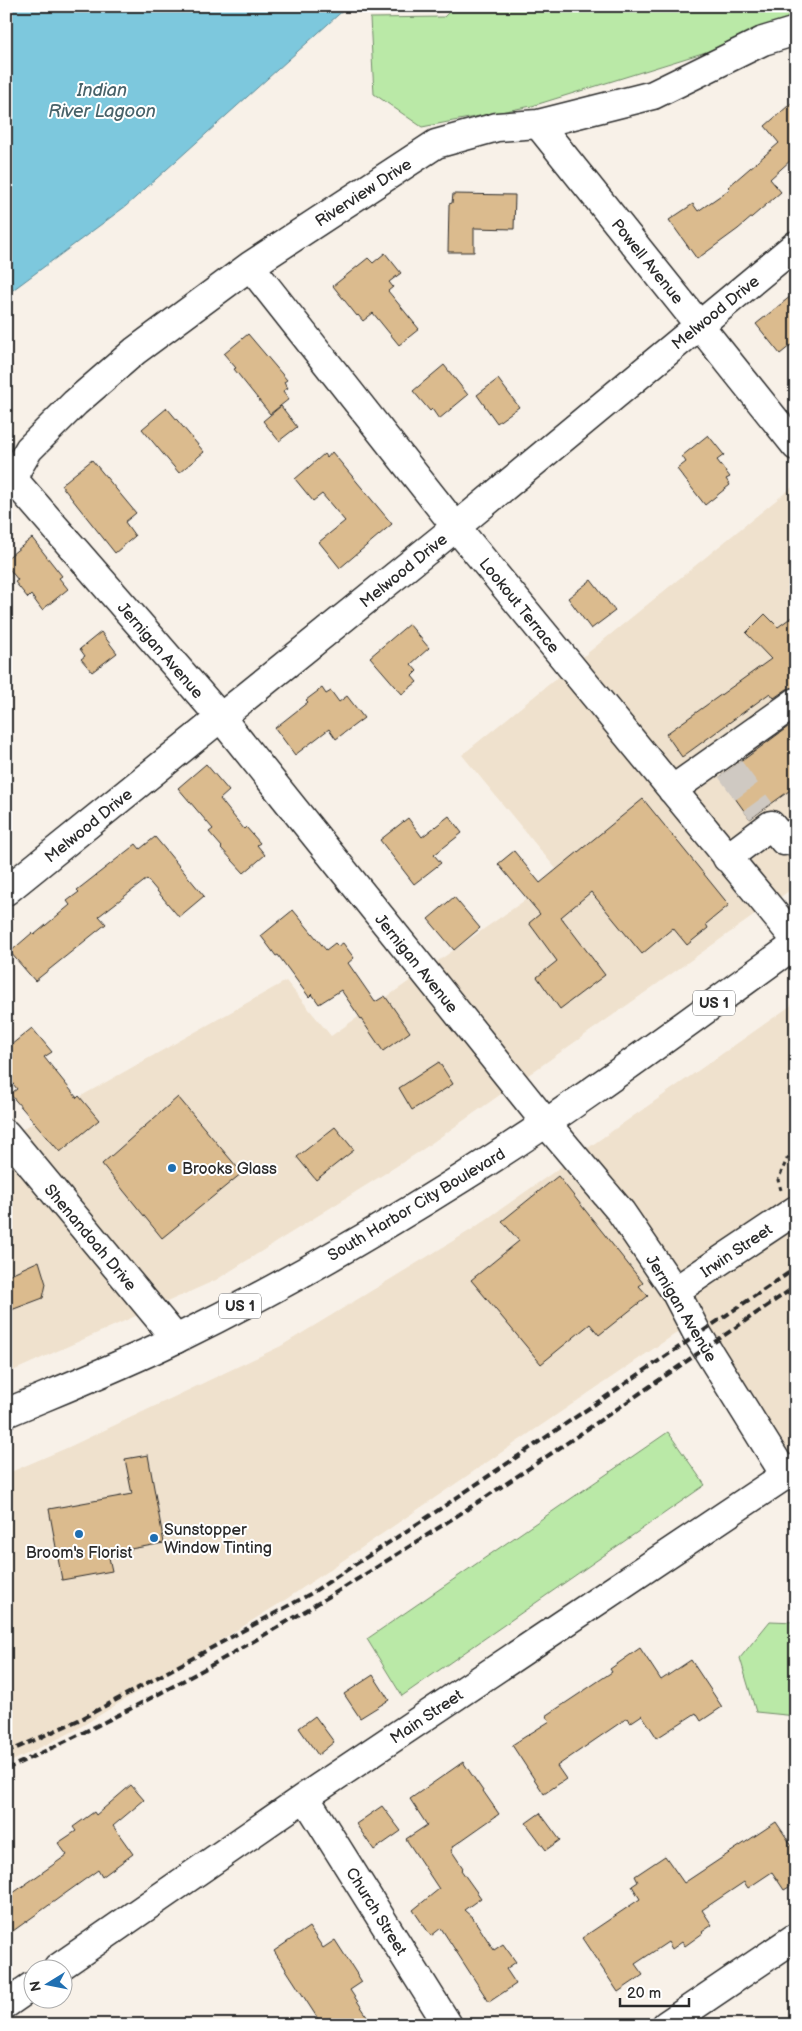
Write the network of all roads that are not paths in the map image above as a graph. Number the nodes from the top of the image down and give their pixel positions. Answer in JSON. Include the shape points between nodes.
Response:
{"nodes":[{"id":1,"x":796,"y":32,"type":"edge"},
{"id":2,"x":538,"y":124,"type":"junction"},
{"id":3,"x":796,"y":245,"type":"edge"},
{"id":4,"x":250,"y":266,"type":"junction"},
{"id":5,"x":699,"y":324,"type":"junction"},
{"id":6,"x":796,"y":446,"type":"edge"},
{"id":7,"x":10,"y":483,"type":"edge"},
{"id":8,"x":456,"y":527,"type":"junction"},
{"id":9,"x":796,"y":702,"type":"edge"},
{"id":10,"x":221,"y":718,"type":"junction"},
{"id":11,"x":672,"y":790,"type":"junction"},
{"id":12,"x":776,"y":823,"type":"edge"},
{"id":13,"x":727,"y":858,"type":"junction"},
{"id":14,"x":6,"y":891,"type":"edge"},
{"id":15,"x":796,"y":942,"type":"edge"},
{"id":16,"x":546,"y":1123,"type":"junction"},
{"id":17,"x":6,"y":1134,"type":"edge"},
{"id":18,"x":793,"y":1212,"type":"edge"},
{"id":19,"x":675,"y":1291,"type":"junction"},
{"id":20,"x":176,"y":1339,"type":"junction"},
{"id":21,"x":6,"y":1413,"type":"edge"},
{"id":22,"x":790,"y":1472,"type":"edge"},
{"id":23,"x":305,"y":1797,"type":"junction"},
{"id":24,"x":796,"y":1937,"type":"edge"},
{"id":25,"x":72,"y":1958,"type":"edge"},
{"id":26,"x":22,"y":1993,"type":"edge"},
{"id":27,"x":6,"y":2004,"type":"edge"},
{"id":28,"x":448,"y":2025,"type":"edge"},
{"id":29,"x":666,"y":2025,"type":"edge"}],
"edges":[{"from":1,"to":2,"type":"street","name":"Riverview Drive","via":[[763,41],[653,95]]},
{"from":2,"to":4,"type":"street","name":"Riverview Drive","via":[[497,127],[436,144]]},
{"from":2,"to":5,"type":"street","name":"Powell Avenue"},
{"from":3,"to":5,"type":"street","name":"Melwood Drive"},
{"from":4,"to":7,"type":"street","name":"Riverview Drive","via":[[135,351],[75,403],[29,449]]},
{"from":4,"to":8,"type":"street","name":"Lookout Terrace"},
{"from":5,"to":6,"type":"street","name":"Powell Avenue"},
{"from":5,"to":8,"type":"street","name":"Melwood Drive"},
{"from":7,"to":10,"type":"street","name":"Jernigan Avenue"},
{"from":8,"to":10,"type":"street","name":"Melwood Drive"},
{"from":8,"to":11,"type":"street","name":"Lookout Terrace"},
{"from":9,"to":11,"type":"street","via":[[725,763]]},
{"from":10,"to":14,"type":"street","name":"Melwood Drive"},
{"from":10,"to":16,"type":"street","name":"Jernigan Avenue"},
{"from":11,"to":13,"type":"street","name":"Lookout Terrace"},
{"from":12,"to":13,"type":"street"},
{"from":13,"to":15,"type":"street","name":"Lookout Terrace"},
{"from":15,"to":16,"type":"street","name":"South Harbor City Boulevard","number":"US 1"},
{"from":16,"to":19,"type":"street","name":"Jernigan Avenue","via":[[621,1212]]},
{"from":16,"to":20,"type":"street","name":"South Harbor City Boulevard","number":"US 1","via":[[463,1178],[364,1237]]},
{"from":17,"to":20,"type":"street","name":"Shenandoah Drive"},
{"from":18,"to":19,"type":"street","name":"Irwin Street"},
{"from":19,"to":22,"type":"street","name":"Jernigan Avenue","via":[[702,1341]]},
{"from":20,"to":21,"type":"street","name":"South Harbor City Boulevard","number":"US 1"},
{"from":22,"to":23,"type":"street","name":"Main Street"},
{"from":23,"to":25,"type":"street","name":"Main Street"},
{"from":23,"to":28,"type":"street","name":"Church Street"},
{"from":24,"to":29,"type":"street"},
{"from":26,"to":27,"type":"street"}]}
